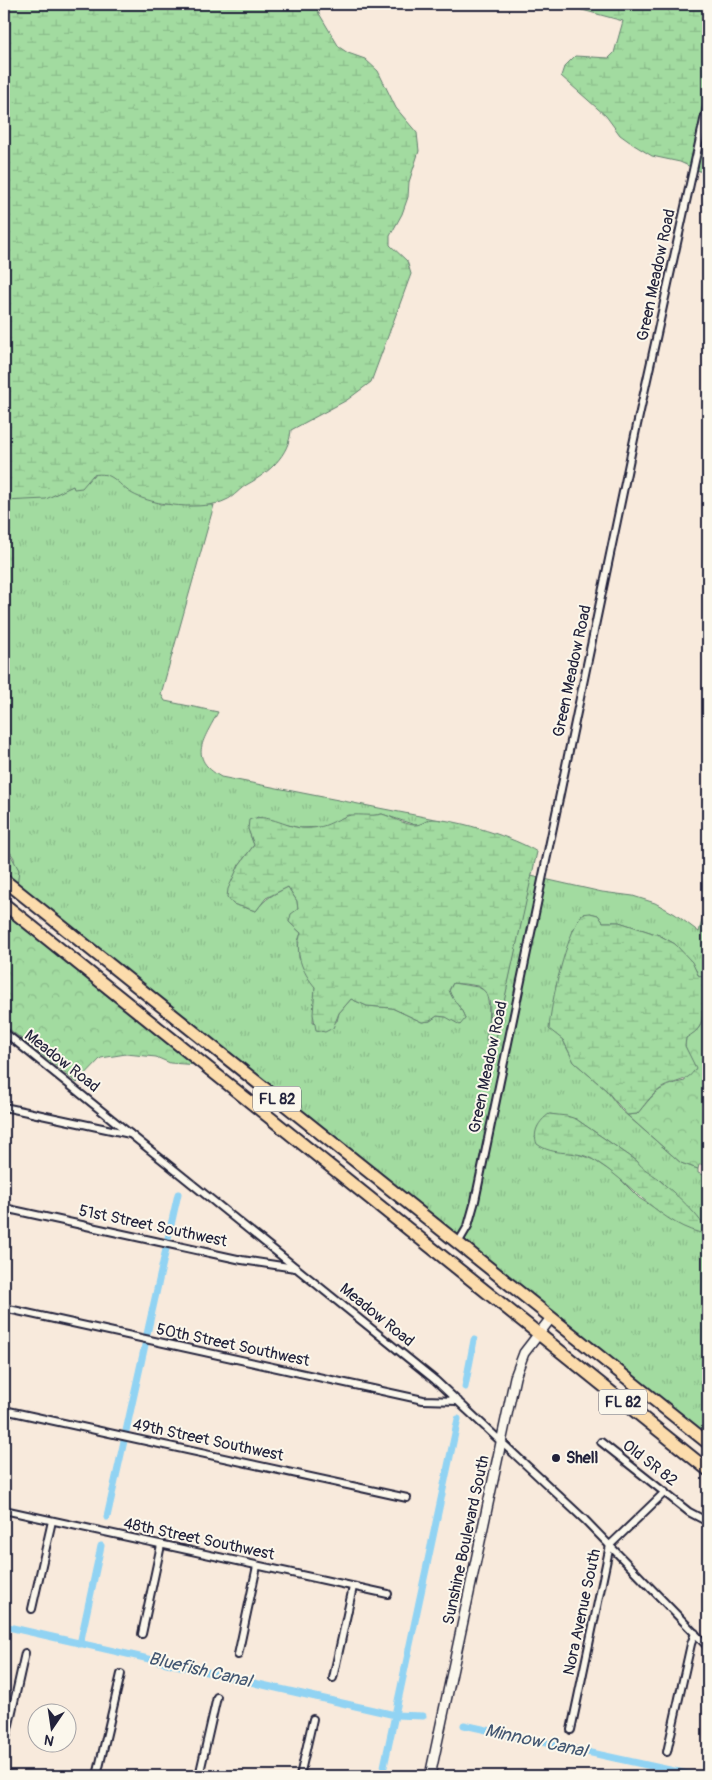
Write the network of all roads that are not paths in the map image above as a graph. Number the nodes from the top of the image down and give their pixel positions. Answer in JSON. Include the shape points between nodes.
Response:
{"nodes":[{"id":1,"x":708,"y":102,"type":"edge"},
{"id":2,"x":4,"y":880,"type":"edge"},
{"id":3,"x":4,"y":904,"type":"edge"},
{"id":4,"x":4,"y":1032,"type":"edge"},
{"id":5,"x":4,"y":1107,"type":"edge"},
{"id":6,"x":131,"y":1134,"type":"junction"},
{"id":7,"x":4,"y":1208,"type":"edge"},
{"id":8,"x":458,"y":1243,"type":"junction"},
{"id":9,"x":296,"y":1268,"type":"junction"},
{"id":10,"x":4,"y":1308,"type":"edge"},
{"id":11,"x":551,"y":1318,"type":"junction"},
{"id":12,"x":538,"y":1335,"type":"junction"},
{"id":13,"x":458,"y":1401,"type":"junction"},
{"id":14,"x":4,"y":1410,"type":"edge"},
{"id":15,"x":502,"y":1442,"type":"junction"},
{"id":16,"x":601,"y":1442,"type":"dead end"},
{"id":17,"x":708,"y":1443,"type":"edge"},
{"id":18,"x":708,"y":1470,"type":"edge"},
{"id":19,"x":665,"y":1492,"type":"junction"},
{"id":20,"x":407,"y":1498,"type":"dead end"},
{"id":21,"x":4,"y":1510,"type":"edge"},
{"id":22,"x":52,"y":1521,"type":"junction"},
{"id":23,"x":708,"y":1522,"type":"edge"},
{"id":24,"x":161,"y":1545,"type":"junction"},
{"id":25,"x":610,"y":1545,"type":"junction"},
{"id":26,"x":257,"y":1566,"type":"junction"},
{"id":27,"x":353,"y":1588,"type":"junction"},
{"id":28,"x":388,"y":1594,"type":"dead end"},
{"id":29,"x":32,"y":1609,"type":"dead end"},
{"id":30,"x":695,"y":1633,"type":"junction"},
{"id":31,"x":142,"y":1634,"type":"dead end"},
{"id":32,"x":708,"y":1647,"type":"edge"},
{"id":33,"x":25,"y":1653,"type":"dead end"},
{"id":34,"x":238,"y":1655,"type":"dead end"},
{"id":35,"x":121,"y":1674,"type":"dead end"},
{"id":36,"x":333,"y":1678,"type":"dead end"},
{"id":37,"x":217,"y":1697,"type":"dead end"},
{"id":38,"x":313,"y":1719,"type":"dead end"},
{"id":39,"x":571,"y":1730,"type":"dead end"},
{"id":40,"x":4,"y":1747,"type":"edge"},
{"id":41,"x":667,"y":1752,"type":"dead end"},
{"id":42,"x":4,"y":1775,"type":"edge"},
{"id":43,"x":10,"y":1776,"type":"edge"},
{"id":44,"x":97,"y":1776,"type":"edge"},
{"id":45,"x":199,"y":1776,"type":"edge"},
{"id":46,"x":300,"y":1776,"type":"edge"},
{"id":47,"x":430,"y":1776,"type":"edge"}],
"edges":[{"from":1,"to":8,"type":"street","name":"Green Meadow Road","via":[[475,1201],[468,1226]]},
{"from":2,"to":8,"type":"highway","number":"FL 82"},
{"from":3,"to":12,"type":"highway","number":"FL 82"},
{"from":4,"to":6,"type":"street","name":"Meadow Road"},
{"from":5,"to":6,"type":"street"},
{"from":6,"to":9,"type":"street","name":"Meadow Road"},
{"from":7,"to":9,"type":"street","name":"51st Street Southwest","via":[[242,1260]]},
{"from":8,"to":11,"type":"highway","number":"FL 82"},
{"from":9,"to":13,"type":"street","name":"Meadow Road"},
{"from":10,"to":13,"type":"street","name":"50th Street Southwest","via":[[423,1400]]},
{"from":11,"to":12,"type":"street","name":"Sunshine Boulevard South"},
{"from":11,"to":17,"type":"highway","number":"FL 82"},
{"from":12,"to":15,"type":"street","name":"Sunshine Boulevard South","via":[[524,1353],[518,1369]]},
{"from":12,"to":18,"type":"highway","number":"FL 82"},
{"from":13,"to":15,"type":"street","name":"Meadow Road"},
{"from":14,"to":20,"type":"street","name":"49th Street Southwest"},
{"from":15,"to":25,"type":"street","name":"Meadow Road"},
{"from":15,"to":47,"type":"street","name":"Sunshine Boulevard South"},
{"from":16,"to":19,"type":"street","name":"Old SR 82"},
{"from":19,"to":23,"type":"street","name":"Old SR 82"},
{"from":19,"to":25,"type":"street","name":"Nora Avenue South"},
{"from":21,"to":22,"type":"street","name":"48th Street Southwest"},
{"from":22,"to":24,"type":"street","name":"48th Street Southwest"},
{"from":22,"to":29,"type":"street"},
{"from":24,"to":26,"type":"street","name":"48th Street Southwest"},
{"from":24,"to":31,"type":"street"},
{"from":25,"to":30,"type":"street","name":"Meadow Road"},
{"from":25,"to":39,"type":"street","name":"Nora Avenue South"},
{"from":26,"to":27,"type":"street","name":"48th Street Southwest"},
{"from":26,"to":34,"type":"street"},
{"from":27,"to":28,"type":"street","name":"48th Street Southwest"},
{"from":27,"to":36,"type":"street"},
{"from":30,"to":32,"type":"street","name":"Meadow Road"},
{"from":30,"to":41,"type":"street"},
{"from":33,"to":40,"type":"street"},
{"from":35,"to":44,"type":"street"},
{"from":37,"to":45,"type":"street"},
{"from":38,"to":46,"type":"street"},
{"from":42,"to":43,"type":"street"}]}
